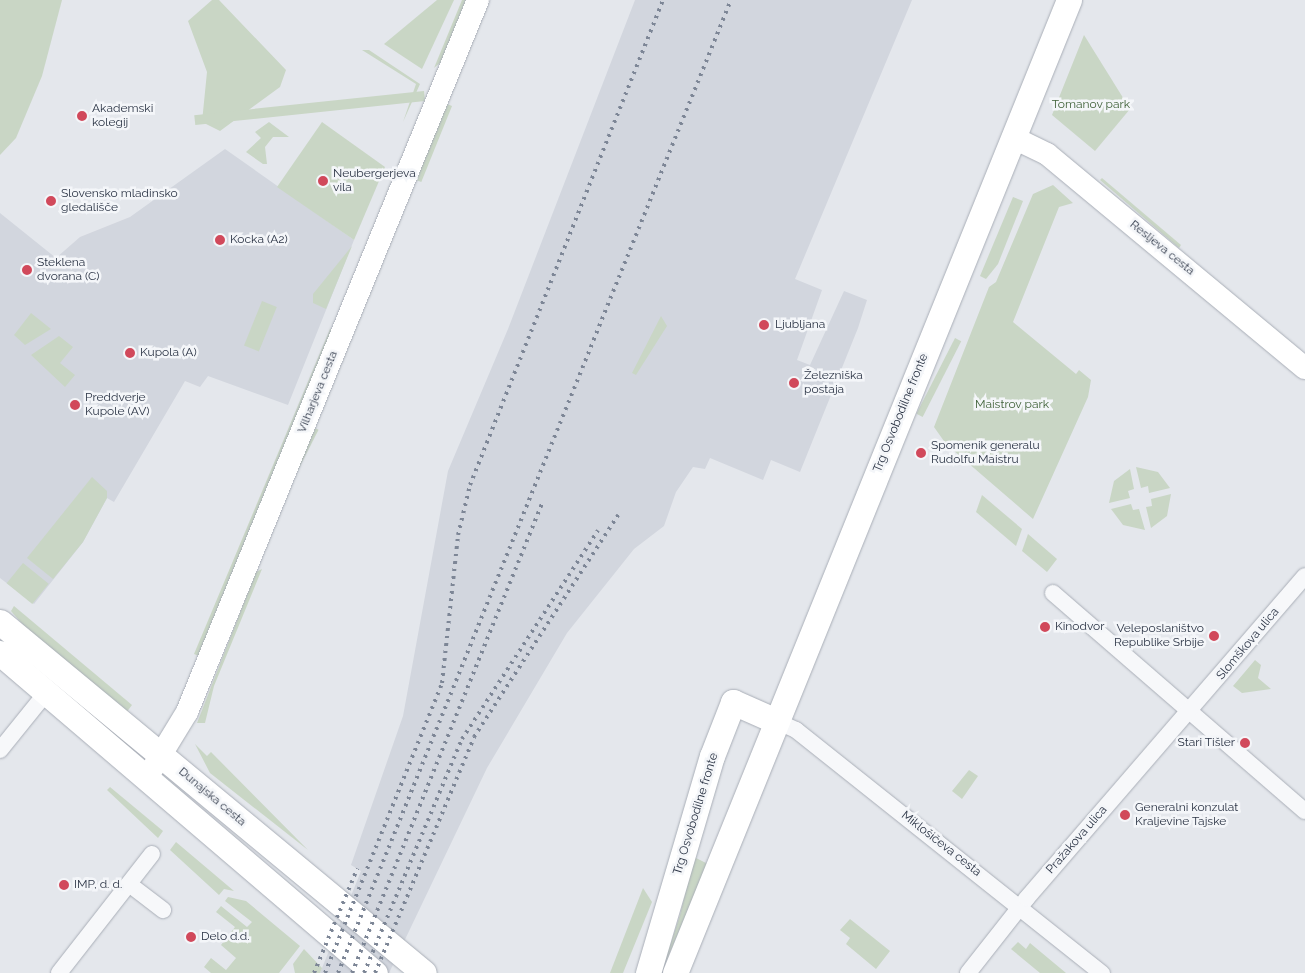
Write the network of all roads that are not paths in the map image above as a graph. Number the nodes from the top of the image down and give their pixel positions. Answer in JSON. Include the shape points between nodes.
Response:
{"nodes":[{"id":1,"x":478,"y":0,"type":"edge"},
{"id":2,"x":1069,"y":0,"type":"edge"},
{"id":3,"x":1014,"y":138,"type":"junction"},
{"id":4,"x":1305,"y":368,"type":"edge"},
{"id":5,"x":1305,"y":576,"type":"edge"},
{"id":6,"x":1053,"y":594,"type":"dead end"},
{"id":7,"x":0,"y":622,"type":"edge"},
{"id":8,"x":0,"y":653,"type":"edge"},
{"id":9,"x":46,"y":693,"type":"junction"},
{"id":10,"x":1190,"y":711,"type":"junction"},
{"id":11,"x":776,"y":721,"type":"junction"},
{"id":12,"x":0,"y":750,"type":"edge"},
{"id":13,"x":163,"y":755,"type":"junction"},
{"id":14,"x":147,"y":778,"type":"junction"},
{"id":15,"x":1305,"y":811,"type":"edge"},
{"id":16,"x":152,"y":854,"type":"dead end"},
{"id":17,"x":128,"y":884,"type":"junction"},
{"id":18,"x":1020,"y":907,"type":"junction"},
{"id":19,"x":162,"y":910,"type":"dead end"},
{"id":20,"x":646,"y":967,"type":"edge"},
{"id":21,"x":59,"y":973,"type":"edge"},
{"id":22,"x":375,"y":973,"type":"edge"},
{"id":23,"x":424,"y":973,"type":"edge"},
{"id":24,"x":675,"y":973,"type":"edge"},
{"id":25,"x":968,"y":973,"type":"edge"},
{"id":26,"x":1102,"y":973,"type":"edge"}],
"edges":[{"from":1,"to":13,"type":"main road","name":"Vilharjeva cesta","via":[[187,712]]},
{"from":2,"to":3,"type":"main road","name":"Trg Osvobodilne fronte"},
{"from":3,"to":4,"type":"main road","name":"Resljeva cesta","via":[[1047,154]]},
{"from":3,"to":11,"type":"main road","name":"Trg Osvobodilne fronte"},
{"from":5,"to":10,"type":"street","name":"Slomškova ulica"},
{"from":6,"to":10,"type":"street"},
{"from":7,"to":13,"type":"main road","name":"Dunajska cesta"},
{"from":8,"to":9,"type":"main road"},
{"from":9,"to":12,"type":"street"},
{"from":9,"to":14,"type":"main road"},
{"from":10,"to":15,"type":"street"},
{"from":10,"to":18,"type":"street","name":"Pražakova ulica"},
{"from":11,"to":18,"type":"street","name":"Miklošičeva cesta","via":[[796,730]]},
{"from":11,"to":20,"type":"main road","name":"Trg Osvobodilne fronte","via":[[733,702]]},
{"from":11,"to":24,"type":"main road","name":"Trg Osvobodilne fronte"},
{"from":13,"to":14,"type":"main road","name":"Vilharjeva cesta"},
{"from":13,"to":23,"type":"main road","name":"Dunajska cesta"},
{"from":14,"to":22,"type":"main road"},
{"from":16,"to":17,"type":"street"},
{"from":17,"to":19,"type":"street"},
{"from":17,"to":21,"type":"street"},
{"from":18,"to":25,"type":"street","name":"Pražakova ulica"},
{"from":18,"to":26,"type":"street","name":"Miklošičeva cesta"}]}
